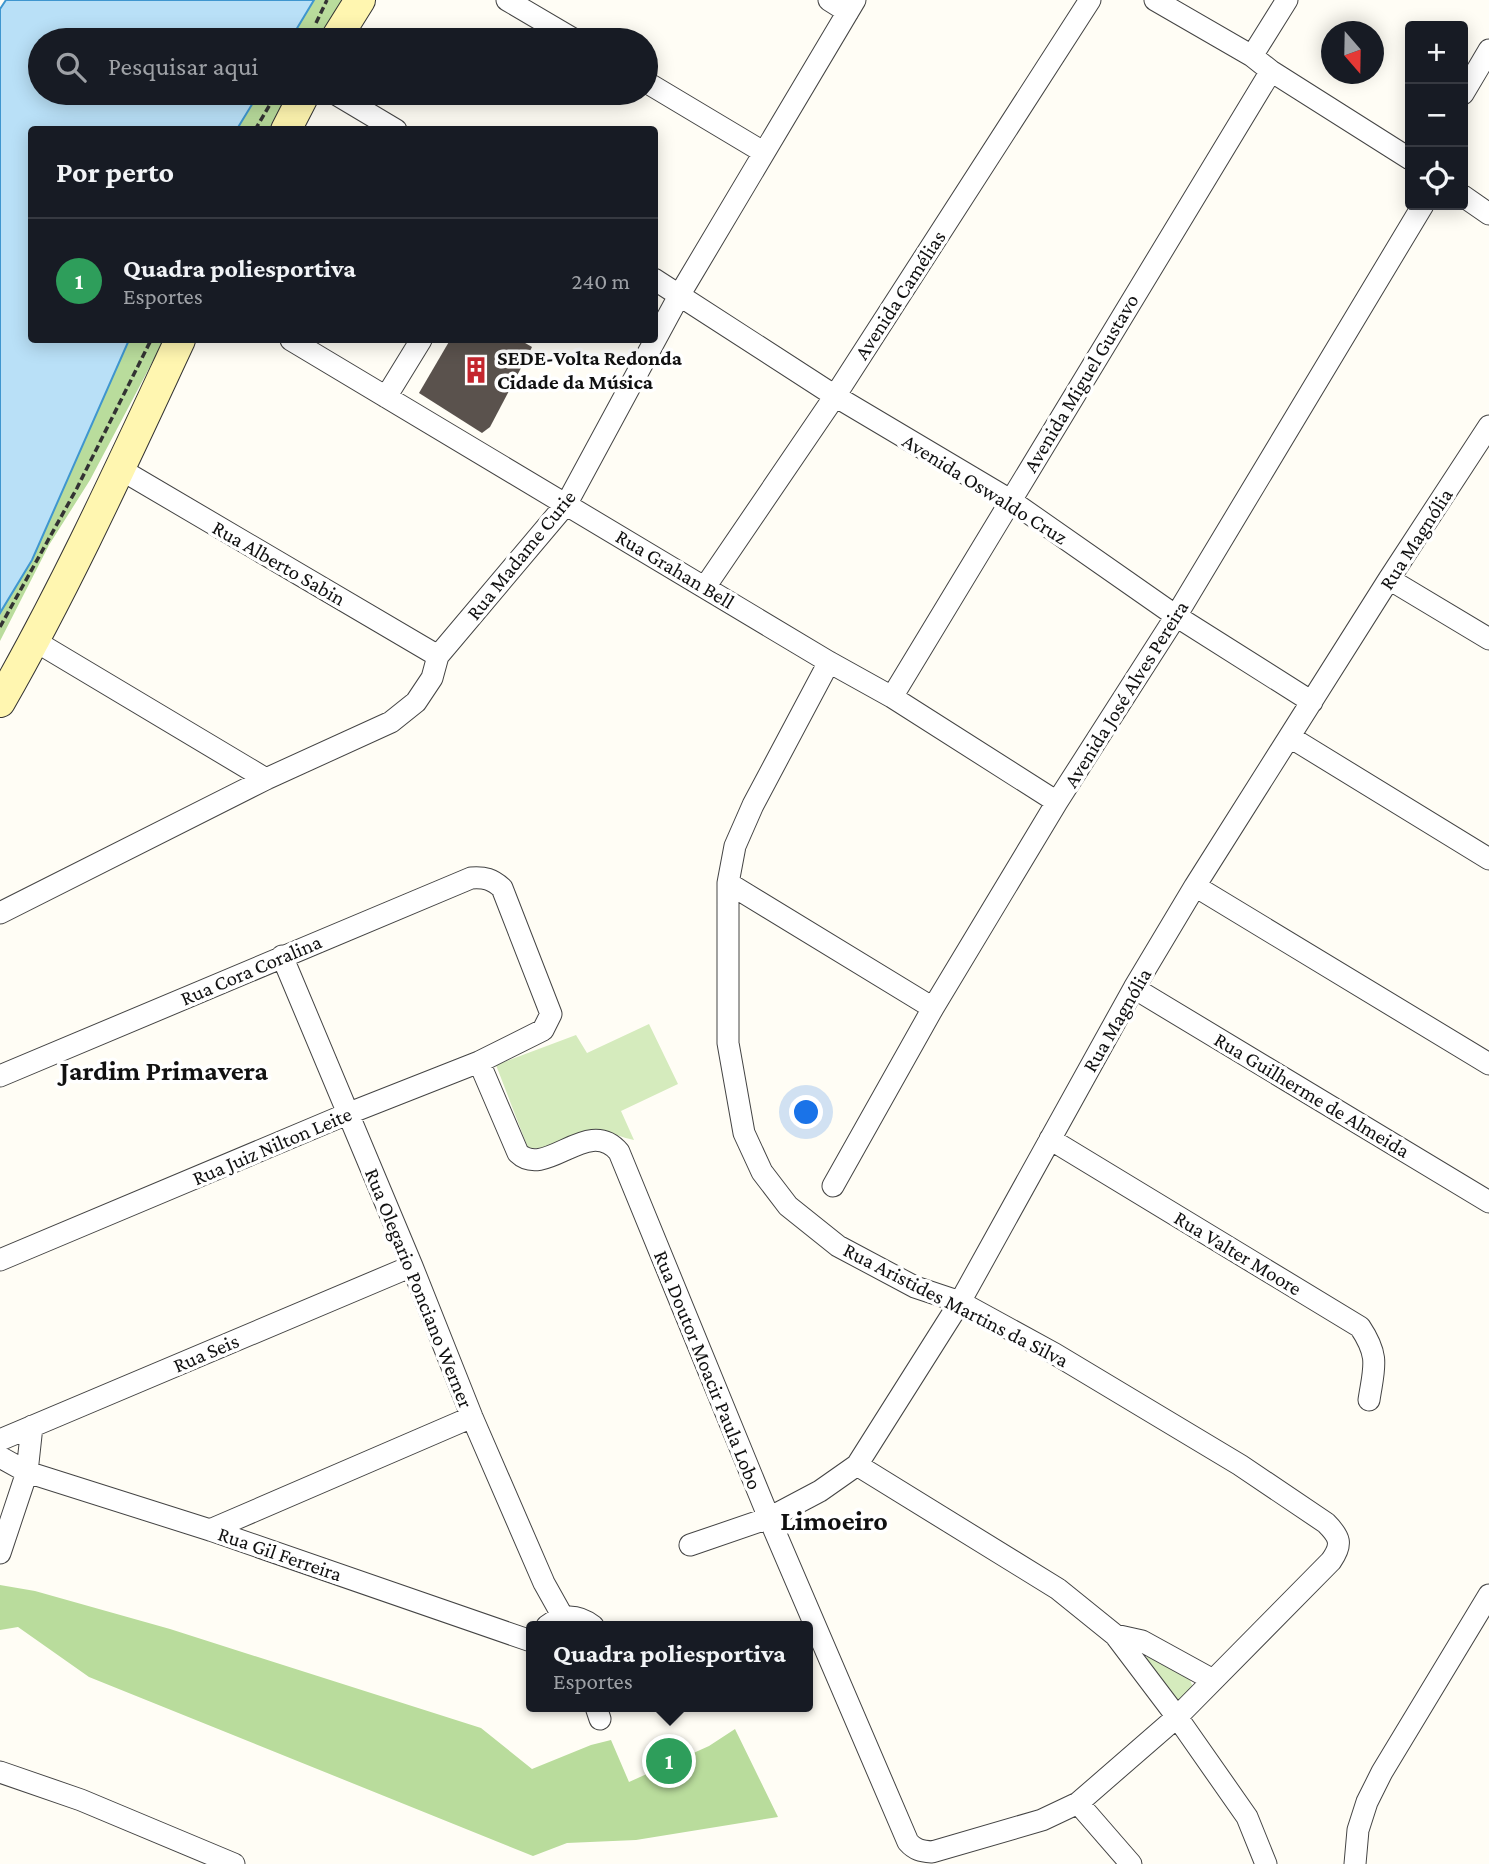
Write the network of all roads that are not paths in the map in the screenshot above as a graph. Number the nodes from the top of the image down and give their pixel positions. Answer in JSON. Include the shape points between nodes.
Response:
{"nodes":[{"id":1,"x":360,"y":0,"type":"edge"},
{"id":2,"x":507,"y":0,"type":"edge"},
{"id":3,"x":829,"y":0,"type":"edge"},
{"id":4,"x":1090,"y":0,"type":"edge"},
{"id":5,"x":1154,"y":0,"type":"edge"},
{"id":6,"x":1287,"y":0,"type":"edge"},
{"id":7,"x":851,"y":6,"type":"edge"},
{"id":8,"x":342,"y":28,"type":"edge"},
{"id":9,"x":555,"y":28,"type":"edge"},
{"id":10,"x":1489,"y":50,"type":"edge"},
{"id":11,"x":1252,"y":56,"type":"junction"},
{"id":12,"x":1271,"y":71,"type":"junction"},
{"id":13,"x":1468,"y":86,"type":"edge"},
{"id":14,"x":658,"y":89,"type":"edge"},
{"id":15,"x":299,"y":105,"type":"edge"},
{"id":16,"x":354,"y":105,"type":"edge"},
{"id":17,"x":288,"y":126,"type":"edge"},
{"id":18,"x":389,"y":126,"type":"edge"},
{"id":19,"x":763,"y":152,"type":"junction"},
{"id":20,"x":1405,"y":156,"type":"edge"},
{"id":21,"x":1468,"y":199,"type":"edge"},
{"id":22,"x":1420,"y":210,"type":"edge"},
{"id":23,"x":1489,"y":214,"type":"edge"},
{"id":24,"x":658,"y":281,"type":"edge"},
{"id":25,"x":680,"y":294,"type":"junction"},
{"id":26,"x":658,"y":335,"type":"edge"},
{"id":27,"x":179,"y":343,"type":"edge"},
{"id":28,"x":296,"y":343,"type":"edge"},
{"id":29,"x":419,"y":343,"type":"edge"},
{"id":30,"x":654,"y":343,"type":"edge"},
{"id":31,"x":835,"y":396,"type":"junction"},
{"id":32,"x":386,"y":397,"type":"junction"},
{"id":33,"x":1488,"y":430,"type":"edge"},
{"id":34,"x":120,"y":469,"type":"junction"},
{"id":35,"x":1010,"y":500,"type":"junction"},
{"id":36,"x":567,"y":503,"type":"junction"},
{"id":37,"x":1389,"y":579,"type":"junction"},
{"id":38,"x":705,"y":587,"type":"junction"},
{"id":39,"x":1176,"y":616,"type":"junction"},
{"id":40,"x":1489,"y":639,"type":"edge"},
{"id":41,"x":35,"y":641,"type":"junction"},
{"id":42,"x":438,"y":656,"type":"junction"},
{"id":43,"x":829,"y":662,"type":"junction"},
{"id":44,"x":892,"y":697,"type":"junction"},
{"id":45,"x":0,"y":702,"type":"edge"},
{"id":46,"x":1312,"y":702,"type":"junction"},
{"id":47,"x":1290,"y":737,"type":"junction"},
{"id":48,"x":266,"y":779,"type":"junction"},
{"id":49,"x":1057,"y":802,"type":"junction"},
{"id":50,"x":1489,"y":859,"type":"edge"},
{"id":51,"x":728,"y":883,"type":"junction"},
{"id":52,"x":1195,"y":886,"type":"junction"},
{"id":53,"x":0,"y":913,"type":"edge"},
{"id":54,"x":282,"y":956,"type":"junction"},
{"id":55,"x":1134,"y":988,"type":"junction"},
{"id":56,"x":933,"y":1008,"type":"junction"},
{"id":57,"x":543,"y":1030,"type":"joint"},
{"id":58,"x":479,"y":1062,"type":"junction"},
{"id":59,"x":1489,"y":1064,"type":"edge"},
{"id":60,"x":0,"y":1076,"type":"edge"},
{"id":61,"x":347,"y":1114,"type":"junction"},
{"id":62,"x":1050,"y":1139,"type":"junction"},
{"id":63,"x":833,"y":1186,"type":"dead end"},
{"id":64,"x":1489,"y":1202,"type":"edge"},
{"id":65,"x":0,"y":1259,"type":"edge"},
{"id":66,"x":412,"y":1266,"type":"junction"},
{"id":67,"x":960,"y":1303,"type":"junction"},
{"id":68,"x":1369,"y":1400,"type":"dead end"},
{"id":69,"x":472,"y":1417,"type":"junction"},
{"id":70,"x":32,"y":1426,"type":"junction"},
{"id":71,"x":0,"y":1440,"type":"edge"},
{"id":72,"x":0,"y":1457,"type":"edge"},
{"id":73,"x":857,"y":1465,"type":"junction"},
{"id":74,"x":27,"y":1472,"type":"junction"},
{"id":75,"x":769,"y":1518,"type":"junction"},
{"id":76,"x":209,"y":1530,"type":"junction"},
{"id":77,"x":690,"y":1545,"type":"dead end"},
{"id":78,"x":1,"y":1550,"type":"edge"},
{"id":79,"x":1489,"y":1595,"type":"edge"},
{"id":80,"x":1483,"y":1619,"type":"edge"},
{"id":81,"x":555,"y":1621,"type":"edge"},
{"id":82,"x":559,"y":1621,"type":"edge"},
{"id":83,"x":586,"y":1621,"type":"edge"},
{"id":84,"x":1115,"y":1635,"type":"junction"},
{"id":85,"x":526,"y":1639,"type":"edge"},
{"id":86,"x":1213,"y":1680,"type":"junction"},
{"id":87,"x":1177,"y":1717,"type":"junction"},
{"id":88,"x":0,"y":1772,"type":"edge"},
{"id":89,"x":1078,"y":1803,"type":"junction"},
{"id":90,"x":234,"y":1864,"type":"edge"},
{"id":91,"x":1131,"y":1864,"type":"edge"},
{"id":92,"x":1266,"y":1864,"type":"edge"},
{"id":93,"x":1355,"y":1864,"type":"edge"}],
"edges":[{"from":1,"to":8,"type":"main road"},
{"from":2,"to":9,"type":"street"},
{"from":3,"to":7,"type":"street"},
{"from":4,"to":31,"type":"street","name":"Avenida Camélias"},
{"from":5,"to":11,"type":"street"},
{"from":6,"to":11,"type":"street"},
{"from":7,"to":19,"type":"street","name":"Rua Madame Curie"},
{"from":10,"to":13,"type":"street"},
{"from":11,"to":12,"type":"street"},
{"from":12,"to":20,"type":"street"},
{"from":12,"to":35,"type":"street","name":"Avenida Miguel Gustavo"},
{"from":14,"to":19,"type":"street"},
{"from":15,"to":17,"type":"main road"},
{"from":16,"to":18,"type":"street"},
{"from":19,"to":25,"type":"street","name":"Rua Madame Curie"},
{"from":21,"to":23,"type":"street"},
{"from":22,"to":39,"type":"street","name":"Avenida José Alves Pereira"},
{"from":24,"to":25,"type":"street","name":"Avenida Oswaldo Cruz"},
{"from":25,"to":26,"type":"street","name":"Rua Madame Curie"},
{"from":25,"to":31,"type":"street","name":"Avenida Oswaldo Cruz"},
{"from":27,"to":34,"type":"main road"},
{"from":28,"to":32,"type":"street","name":"Rua Grahan Bell"},
{"from":29,"to":32,"type":"street"},
{"from":30,"to":36,"type":"street","name":"Rua Madame Curie"},
{"from":31,"to":35,"type":"street","name":"Avenida Oswaldo Cruz"},
{"from":31,"to":38,"type":"street","name":"Avenida Camélias"},
{"from":32,"to":36,"type":"street","name":"Rua Grahan Bell"},
{"from":33,"to":37,"type":"street","name":"Rua Magnólia"},
{"from":34,"to":41,"type":"main road"},
{"from":34,"to":42,"type":"street","name":"Rua Alberto Sabin"},
{"from":35,"to":39,"type":"street","name":"Avenida Oswaldo Cruz"},
{"from":35,"to":44,"type":"street","name":"Avenida Miguel Gustavo"},
{"from":36,"to":38,"type":"street","name":"Rua Grahan Bell"},
{"from":36,"to":42,"type":"street","name":"Rua Madame Curie"},
{"from":37,"to":40,"type":"street"},
{"from":37,"to":46,"type":"street","name":"Rua Magnólia"},
{"from":38,"to":43,"type":"street","name":"Rua Grahan Bell"},
{"from":39,"to":46,"type":"street","name":"Avenida Oswaldo Cruz"},
{"from":39,"to":49,"type":"street","name":"Avenida José Alves Pereira"},
{"from":41,"to":45,"type":"main road"},
{"from":41,"to":48,"type":"street"},
{"from":42,"to":48,"type":"street","name":"Rua Madame Curie","via":[[432,678],[416,702],[391,722]]},
{"from":43,"to":44,"type":"street","name":"Rua Grahan Bell"},
{"from":43,"to":51,"type":"street","name":"Rua Aristides Martins da Silva","via":[[753,805],[735,846]]},
{"from":44,"to":49,"type":"street","name":"Rua Grahan Bell"},
{"from":46,"to":47,"type":"street","name":"Rua Magnólia"},
{"from":47,"to":50,"type":"street"},
{"from":47,"to":52,"type":"street","name":"Rua Magnólia"},
{"from":48,"to":53,"type":"street","name":"Rua Madame Curie"},
{"from":49,"to":56,"type":"street","name":"Avenida José Alves Pereira"},
{"from":51,"to":56,"type":"street"},
{"from":51,"to":67,"type":"street","name":"Rua Aristides Martins da Silva","via":[[728,1043],[744,1133],[762,1172],[788,1206],[838,1246],[915,1287]]},
{"from":52,"to":55,"type":"street","name":"Rua Magnólia"},
{"from":52,"to":59,"type":"street"},
{"from":54,"to":57,"type":"street","name":"Rua Cora Coralina","via":[[482,877],[502,888],[550,1006]]},
{"from":54,"to":60,"type":"street","name":"Rua Cora Coralina"},
{"from":54,"to":61,"type":"street","name":"Rua Olegario Ponciano Werner"},
{"from":55,"to":62,"type":"street","name":"Rua Magnólia"},
{"from":55,"to":64,"type":"street","name":"Rua Guilherme de Almeida"},
{"from":56,"to":63,"type":"street","name":"Avenida José Alves Pereira"},
{"from":57,"to":58,"type":"street","name":"Rua Juiz Nilton Leite"},
{"from":58,"to":61,"type":"street","name":"Rua Juiz Nilton Leite"},
{"from":58,"to":75,"type":"street","name":"Rua Doutor Moacir Paula Lobo","via":[[525,1160],[535,1161],[591,1140],[603,1141],[619,1152]]},
{"from":61,"to":65,"type":"street","name":"Rua Juiz Nilton Leite"},
{"from":61,"to":66,"type":"street","name":"Rua Olegario Ponciano Werner"},
{"from":62,"to":67,"type":"street","name":"Rua Magnólia"},
{"from":62,"to":68,"type":"street","name":"Rua Valter Moore","via":[[1360,1327],[1376,1358]]},
{"from":66,"to":69,"type":"street","name":"Rua Olegario Ponciano Werner"},
{"from":66,"to":70,"type":"street","name":"Rua Seis"},
{"from":67,"to":73,"type":"street","name":"Rua Magnólia"},
{"from":67,"to":86,"type":"street","name":"Rua Aristides Martins da Silva","via":[[1155,1412],[1335,1532],[1338,1550],[1331,1561]]},
{"from":69,"to":76,"type":"street"},
{"from":69,"to":81,"type":"street","name":"Rua Olegario Ponciano Werner","via":[[544,1583]]},
{"from":70,"to":71,"type":"street","name":"Rua Seis"},
{"from":70,"to":74,"type":"street"},
{"from":72,"to":74,"type":"street","name":"Rua Gil Ferreira"},
{"from":73,"to":75,"type":"street","name":"Rua Magnólia"},
{"from":73,"to":84,"type":"street","via":[[1058,1589]]},
{"from":74,"to":76,"type":"street","name":"Rua Gil Ferreira"},
{"from":74,"to":78,"type":"street"},
{"from":75,"to":77,"type":"street","name":"Rua Magnólia"},
{"from":75,"to":89,"type":"street","name":"Rua Doutor Moacir Paula Lobo","via":[[914,1848],[932,1852],[1042,1820]]},
{"from":76,"to":85,"type":"street","name":"Rua Gil Ferreira"},
{"from":79,"to":80,"type":"street"},
{"from":80,"to":93,"type":"street","via":[[1377,1782],[1358,1830]]},
{"from":82,"to":83,"type":"street","via":[[574,1617]]},
{"from":84,"to":86,"type":"street","via":[[1142,1641]]},
{"from":84,"to":87,"type":"street"},
{"from":86,"to":87,"type":"street","name":"Rua Aristides Martins da Silva"},
{"from":87,"to":89,"type":"street","name":"Rua Doutor Moacir Paula Lobo"},
{"from":87,"to":92,"type":"street","via":[[1247,1817]]},
{"from":88,"to":90,"type":"street","via":[[81,1800]]},
{"from":89,"to":91,"type":"street"}]}
